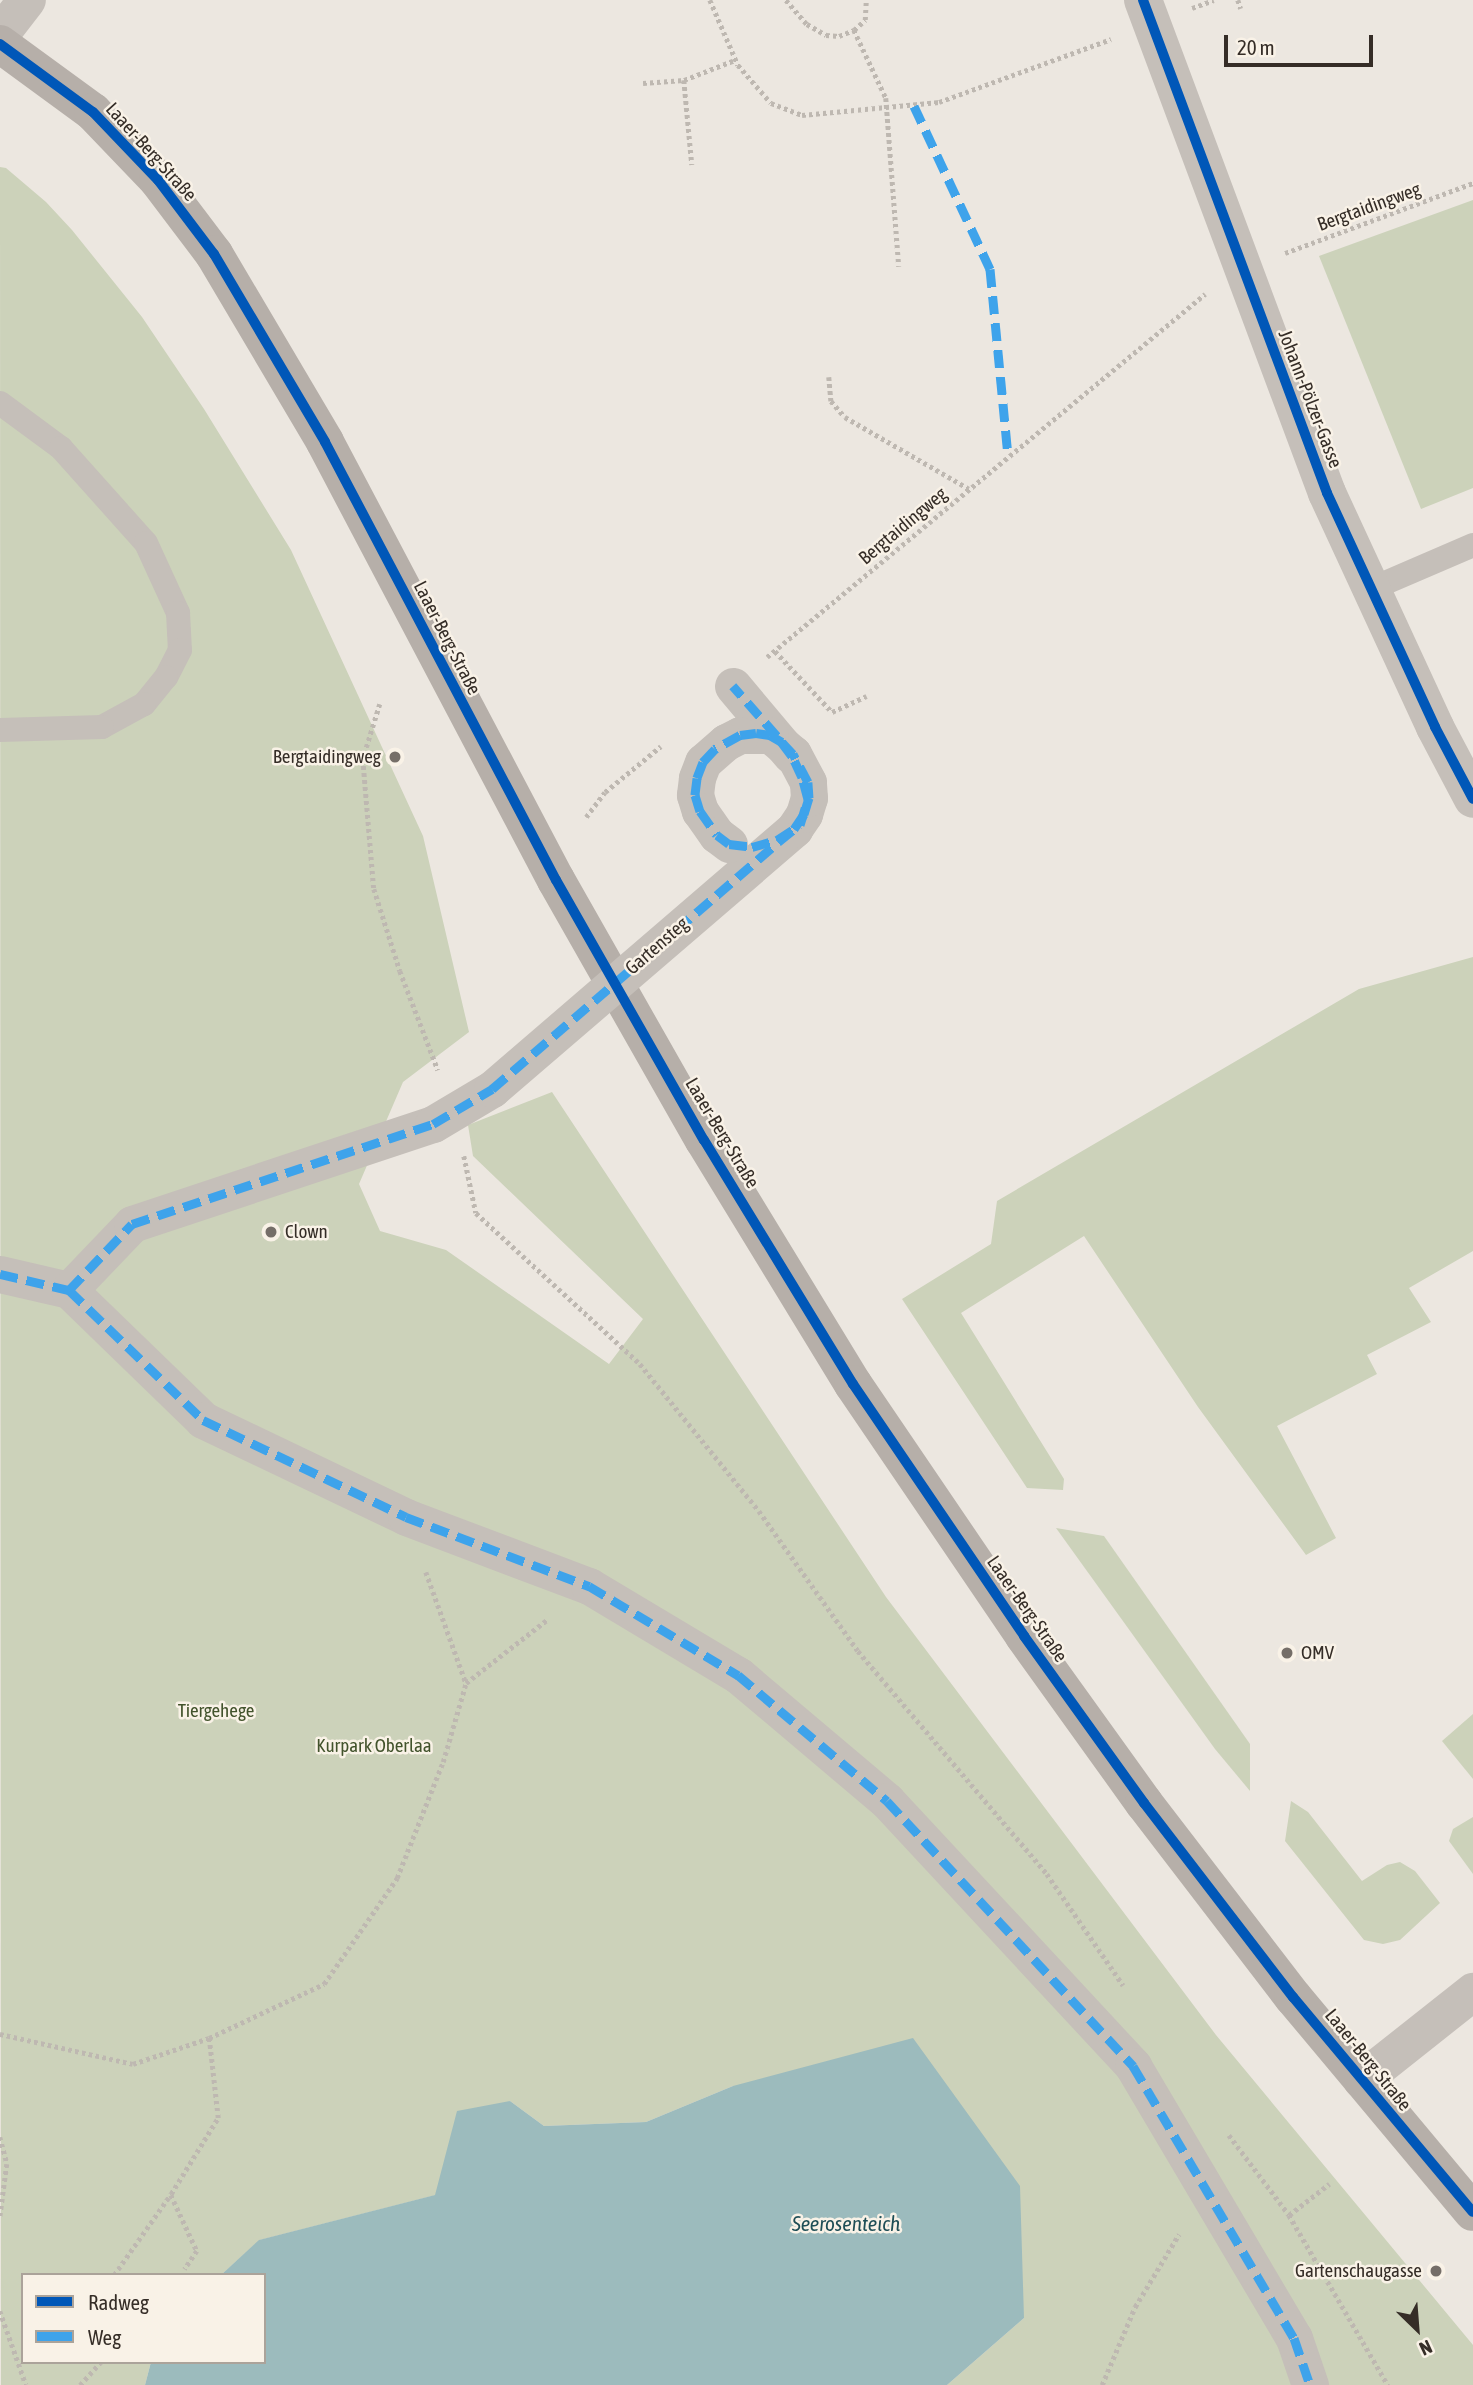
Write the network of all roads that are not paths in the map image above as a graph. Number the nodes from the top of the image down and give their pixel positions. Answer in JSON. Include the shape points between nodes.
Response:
{"nodes":[{"id":1,"x":27,"y":0,"type":"edge"},
{"id":2,"x":1143,"y":0,"type":"edge"},
{"id":3,"x":0,"y":35,"type":"edge"},
{"id":4,"x":0,"y":44,"type":"edge"},
{"id":5,"x":0,"y":404,"type":"edge"},
{"id":6,"x":1473,"y":545,"type":"edge"},
{"id":7,"x":1371,"y":589,"type":"junction"},
{"id":8,"x":733,"y":686,"type":"road end"},
{"id":9,"x":0,"y":730,"type":"edge"},
{"id":10,"x":1473,"y":799,"type":"edge"},
{"id":11,"x":0,"y":1274,"type":"edge"},
{"id":12,"x":69,"y":1290,"type":"junction"},
{"id":13,"x":1473,"y":1992,"type":"edge"},
{"id":14,"x":1362,"y":2080,"type":"junction"},
{"id":15,"x":1473,"y":2212,"type":"edge"},
{"id":16,"x":1310,"y":2385,"type":"edge"}],
"edges":[{"from":1,"to":3,"type":"street"},
{"from":2,"to":7,"type":"street","name":"Johann-Pölzer-Gasse","via":[[1327,494]]},
{"from":4,"to":14,"type":"main road","name":"Laaer-Berg-Straße","via":[[93,112],[158,180],[214,254],[325,442],[556,880],[704,1140],[853,1384],[1144,1803]]},
{"from":5,"to":9,"type":"lane","via":[[61,448],[146,543],[178,613],[180,650],[144,704],[102,727]]},
{"from":6,"to":7,"type":"lane"},
{"from":7,"to":10,"type":"street","name":"Johann-Pölzer-Gasse"},
{"from":8,"to":12,"type":"street","name":"Gartensteg","bridge":true,"via":[[792,756],[802,776],[808,799],[800,825],[777,840],[752,848],[729,844],[717,835],[700,811],[695,794],[703,762],[726,742],[740,736],[770,735],[793,754],[808,782],[809,798],[804,814],[794,829],[492,1089],[433,1124],[132,1224]]},
{"from":11,"to":12,"type":"street"},
{"from":12,"to":16,"type":"street","via":[[203,1420],[406,1517],[589,1586],[738,1675],[887,1801],[1133,2066],[1294,2339]]},
{"from":13,"to":14,"type":"street"},
{"from":14,"to":15,"type":"main road","name":"Laaer-Berg-Straße"}]}
